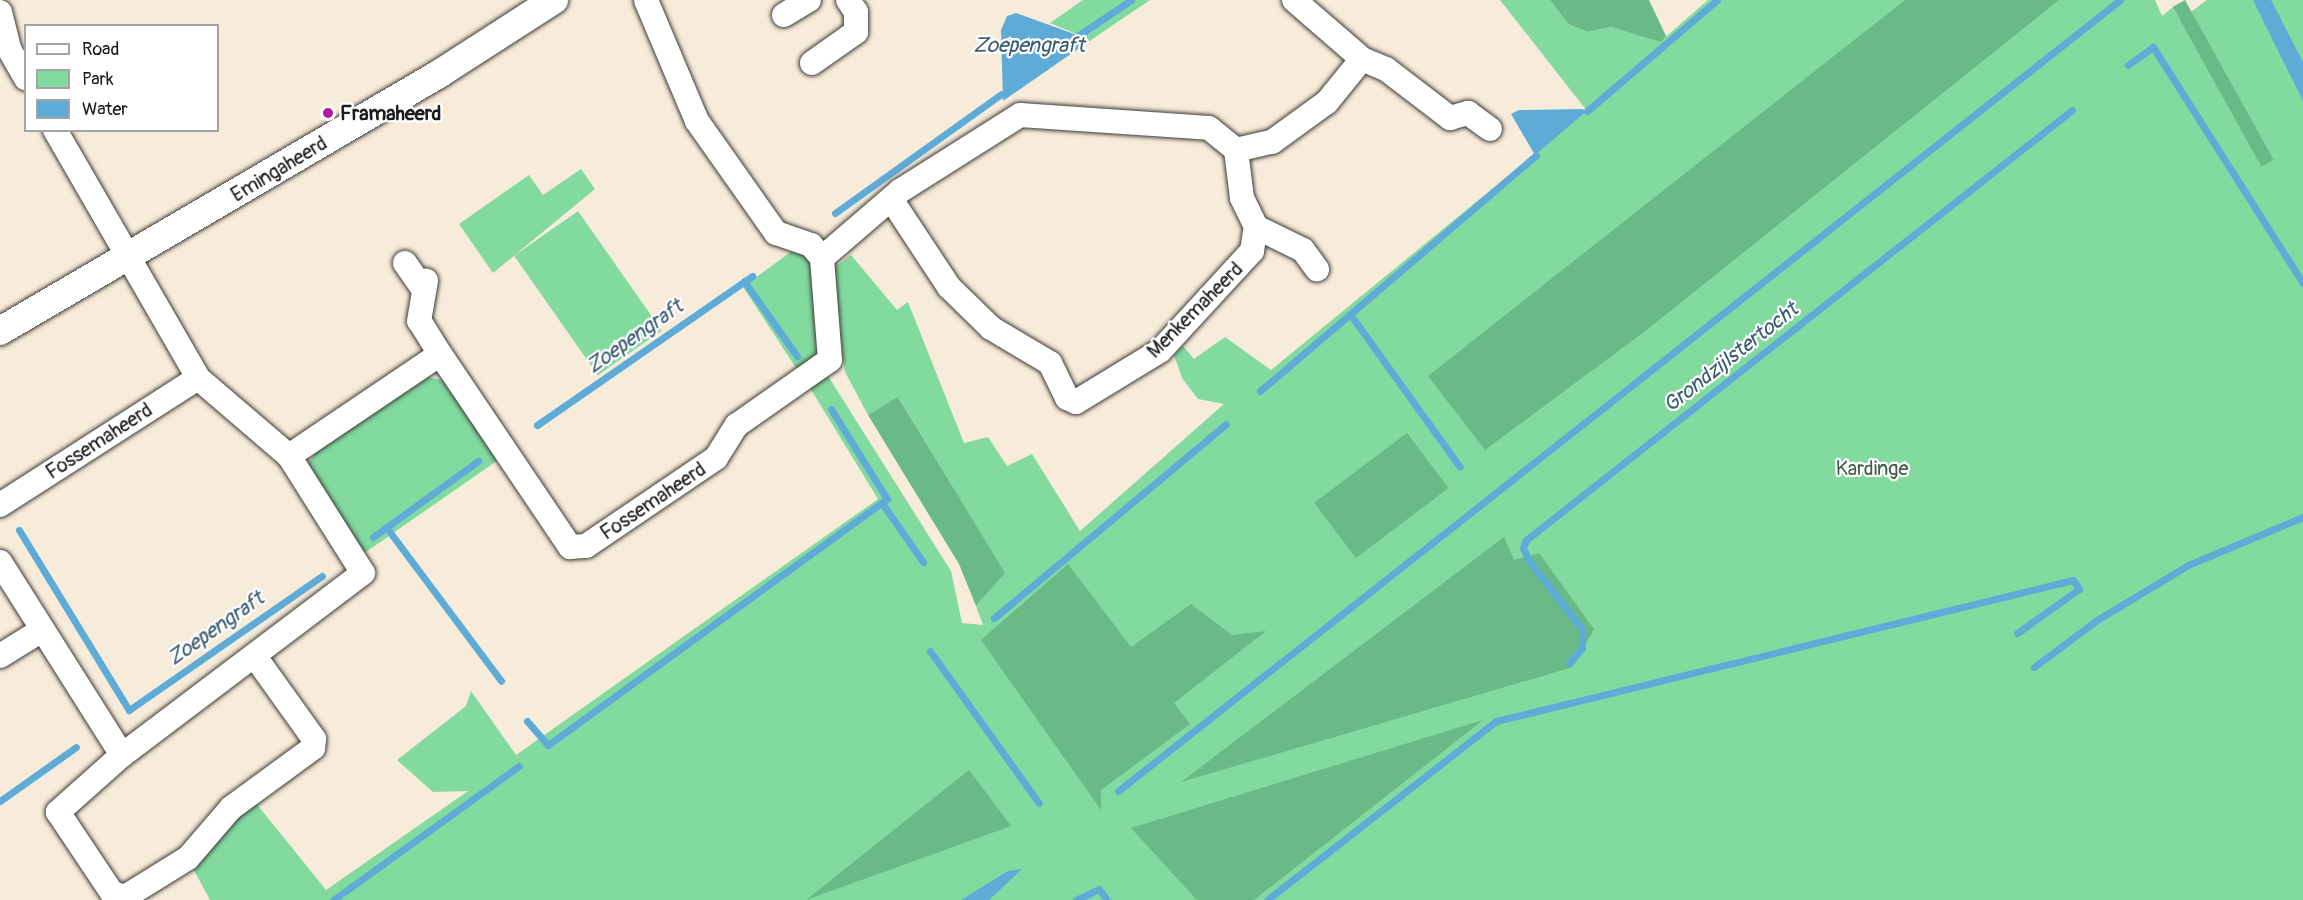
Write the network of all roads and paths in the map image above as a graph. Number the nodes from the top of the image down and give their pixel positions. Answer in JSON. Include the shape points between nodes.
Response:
{"nodes":[{"id":1,"x":554,"y":0,"type":"edge"},
{"id":2,"x":646,"y":0,"type":"edge"},
{"id":3,"x":809,"y":0,"type":"edge"},
{"id":4,"x":848,"y":0,"type":"edge"},
{"id":5,"x":1308,"y":4,"type":"edge"},
{"id":6,"x":0,"y":12,"type":"edge"},
{"id":7,"x":784,"y":15,"type":"dead end"},
{"id":8,"x":4,"y":52,"type":"edge"},
{"id":9,"x":1362,"y":59,"type":"junction"},
{"id":10,"x":812,"y":63,"type":"dead end"},
{"id":11,"x":24,"y":77,"type":"edge"},
{"id":12,"x":1490,"y":129,"type":"dead end"},
{"id":13,"x":56,"y":132,"type":"edge"},
{"id":14,"x":1236,"y":150,"type":"junction"},
{"id":15,"x":893,"y":202,"type":"junction"},
{"id":16,"x":1256,"y":227,"type":"junction"},
{"id":17,"x":129,"y":258,"type":"junction"},
{"id":18,"x":822,"y":258,"type":"junction"},
{"id":19,"x":405,"y":263,"type":"dead end"},
{"id":20,"x":1317,"y":269,"type":"dead end"},
{"id":21,"x":0,"y":331,"type":"edge"},
{"id":22,"x":440,"y":354,"type":"junction"},
{"id":23,"x":198,"y":378,"type":"junction"},
{"id":24,"x":289,"y":456,"type":"junction"},
{"id":25,"x":0,"y":505,"type":"edge"},
{"id":26,"x":0,"y":561,"type":"edge"},
{"id":27,"x":42,"y":630,"type":"junction"},
{"id":28,"x":0,"y":656,"type":"edge"},
{"id":29,"x":256,"y":658,"type":"junction"},
{"id":30,"x":122,"y":755,"type":"junction"}],
"edges":[{"from":1,"to":17,"type":"street","name":"Emingaheerd"},
{"from":2,"to":18,"type":"street","via":[[697,121],[776,233],[811,245]]},
{"from":3,"to":7,"type":"street"},
{"from":4,"to":10,"type":"street","via":[[856,12],[856,32]]},
{"from":5,"to":9,"type":"street"},
{"from":6,"to":8,"type":"street"},
{"from":8,"to":11,"type":"street"},
{"from":9,"to":12,"type":"street","via":[[1386,69],[1450,118],[1468,113]]},
{"from":9,"to":14,"type":"street","via":[[1327,102],[1272,142]]},
{"from":13,"to":17,"type":"street"},
{"from":14,"to":15,"type":"street","via":[[1209,128],[1020,115],[900,191]]},
{"from":14,"to":16,"type":"street","via":[[1242,198]]},
{"from":15,"to":16,"type":"street","name":"Menkemaheerd","via":[[949,287],[991,328],[1050,363],[1067,398],[1076,402],[1160,351],[1252,251]]},
{"from":15,"to":18,"type":"street"},
{"from":16,"to":20,"type":"street","via":[[1303,250]]},
{"from":17,"to":21,"type":"street","name":"Emingaheerd"},
{"from":17,"to":23,"type":"street"},
{"from":18,"to":22,"type":"street","name":"Fossemaheerd","via":[[830,360],[737,425],[716,458],[586,546],[570,547]]},
{"from":19,"to":22,"type":"street","name":"Fossemaheerd","via":[[424,284],[419,321]]},
{"from":22,"to":24,"type":"street"},
{"from":23,"to":24,"type":"street"},
{"from":23,"to":25,"type":"street","name":"Fossemaheerd"},
{"from":24,"to":29,"type":"street","via":[[363,573]]},
{"from":26,"to":27,"type":"street"},
{"from":27,"to":28,"type":"street"},
{"from":27,"to":30,"type":"street"},
{"from":29,"to":30,"type":"street"},
{"from":29,"to":30,"type":"street","via":[[314,739],[314,748],[231,808],[188,858],[125,897],[112,893],[58,812]]}]}
